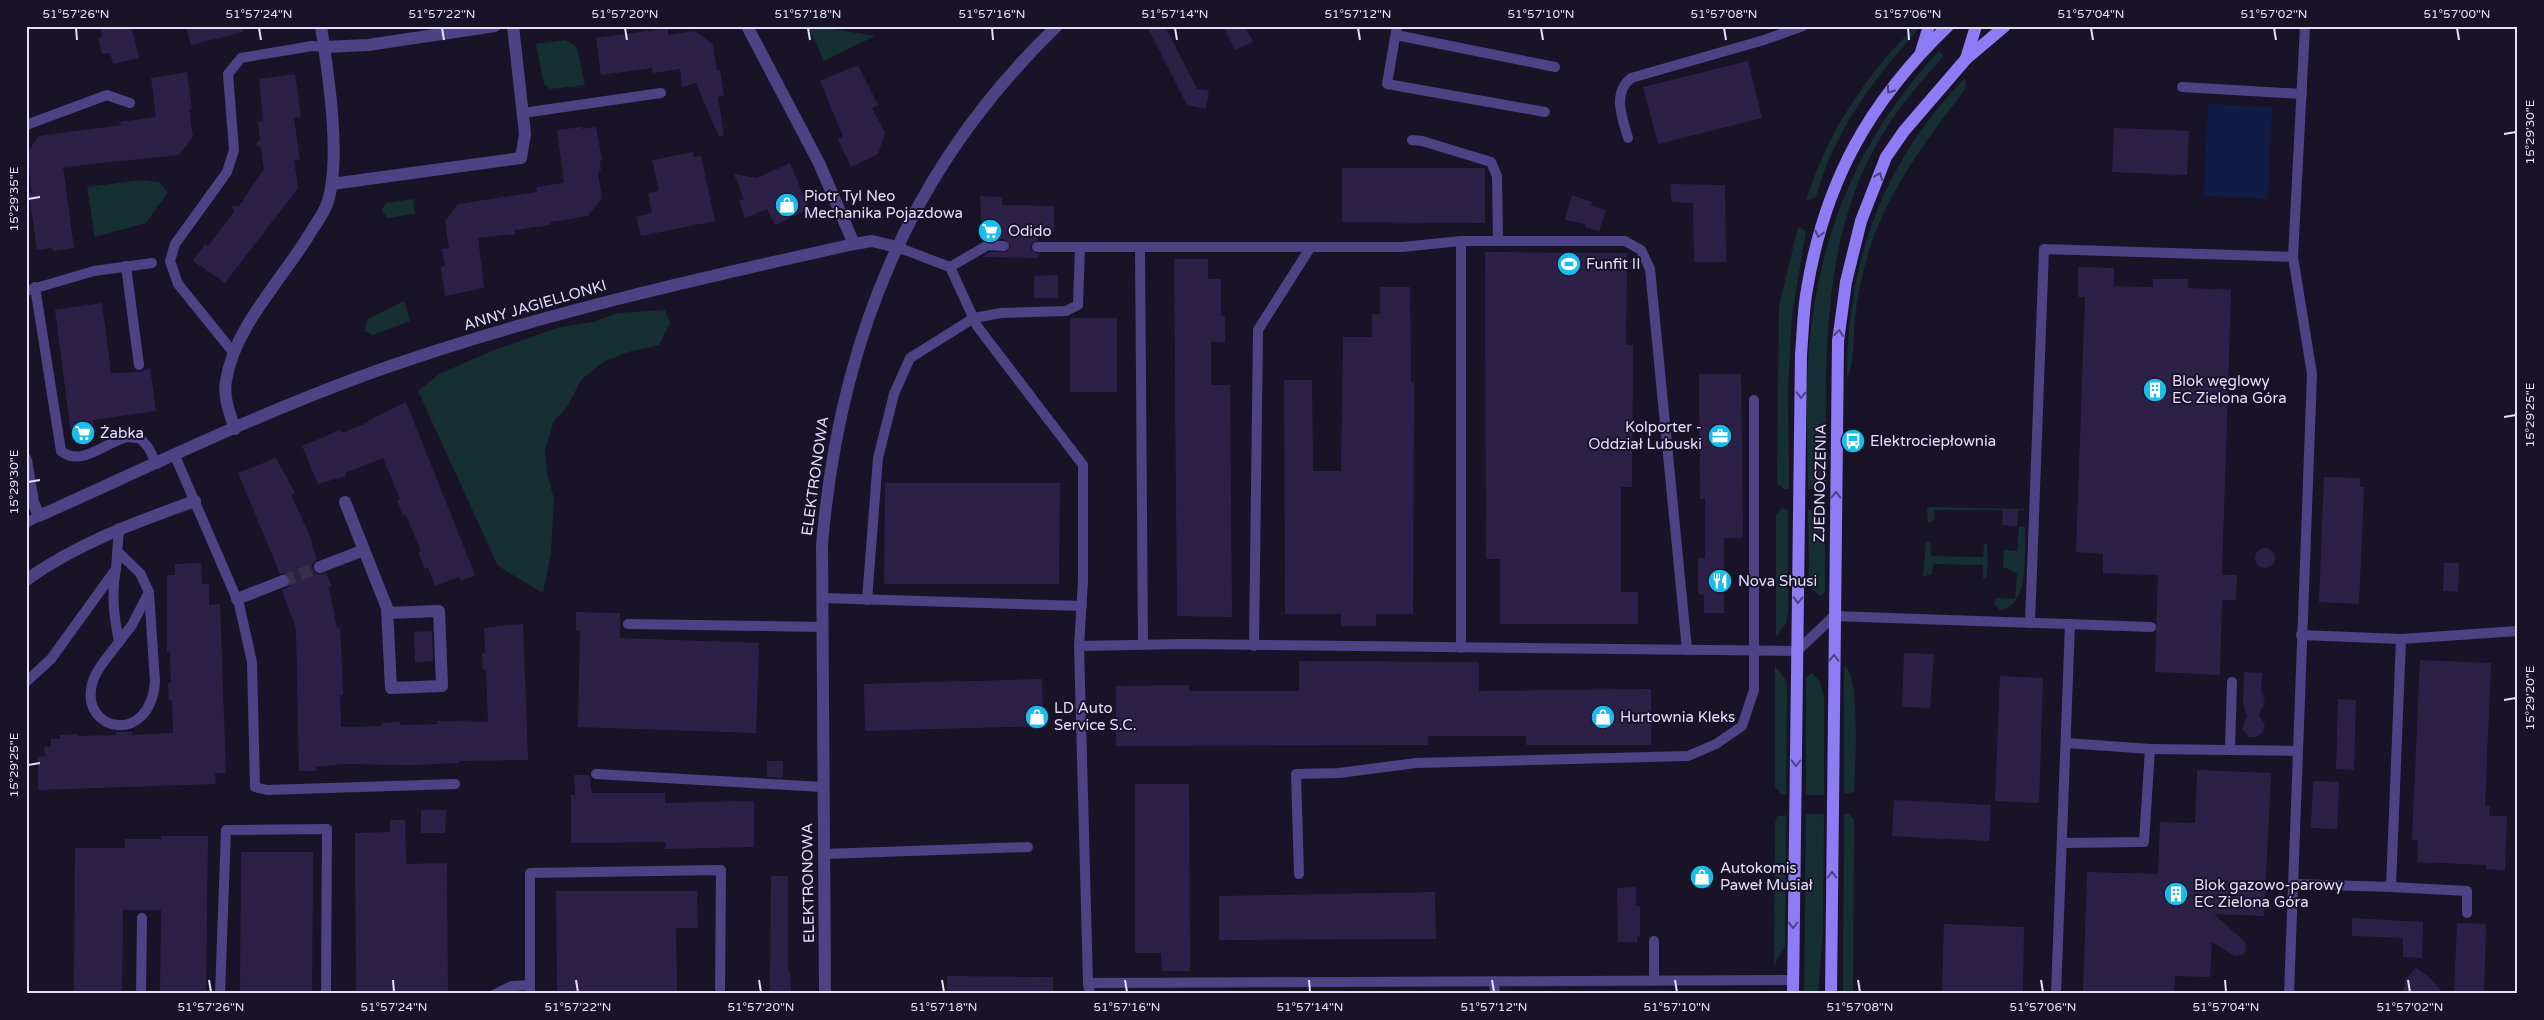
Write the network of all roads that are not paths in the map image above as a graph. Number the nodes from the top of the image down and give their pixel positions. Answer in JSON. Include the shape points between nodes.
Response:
{"nodes":[{"id":1,"x":321,"y":26,"type":"edge"},
{"id":2,"x":495,"y":26,"type":"edge"},
{"id":3,"x":513,"y":26,"type":"edge"},
{"id":4,"x":747,"y":26,"type":"edge"},
{"id":5,"x":1057,"y":26,"type":"edge"},
{"id":6,"x":1803,"y":26,"type":"edge"},
{"id":7,"x":1929,"y":26,"type":"edge"},
{"id":8,"x":1948,"y":26,"type":"edge"},
{"id":9,"x":1976,"y":26,"type":"edge"},
{"id":10,"x":2005,"y":26,"type":"edge"},
{"id":11,"x":2305,"y":26,"type":"edge"},
{"id":12,"x":1396,"y":30,"type":"edge"},
{"id":13,"x":324,"y":47,"type":"junction"},
{"id":14,"x":1922,"y":52,"type":"junction"},
{"id":15,"x":1966,"y":59,"type":"junction"},
{"id":16,"x":1555,"y":67,"type":"dead end"},
{"id":17,"x":2182,"y":87,"type":"dead end"},
{"id":18,"x":661,"y":93,"type":"dead end"},
{"id":19,"x":2302,"y":94,"type":"junction"},
{"id":20,"x":130,"y":103,"type":"dead end"},
{"id":21,"x":1545,"y":112,"type":"dead end"},
{"id":22,"x":523,"y":113,"type":"junction"},
{"id":23,"x":26,"y":125,"type":"edge"},
{"id":24,"x":1628,"y":138,"type":"dead end"},
{"id":25,"x":1412,"y":140,"type":"dead end"},
{"id":26,"x":332,"y":184,"type":"junction"},
{"id":27,"x":1461,"y":241,"type":"junction"},
{"id":28,"x":1498,"y":241,"type":"junction"},
{"id":29,"x":854,"y":244,"type":"junction"},
{"id":30,"x":1004,"y":246,"type":"dead end"},
{"id":31,"x":1080,"y":246,"type":"junction"},
{"id":32,"x":897,"y":247,"type":"junction"},
{"id":33,"x":1038,"y":247,"type":"dead end"},
{"id":34,"x":1140,"y":247,"type":"junction"},
{"id":35,"x":1310,"y":248,"type":"junction"},
{"id":36,"x":2293,"y":257,"type":"junction"},
{"id":37,"x":152,"y":263,"type":"dead end"},
{"id":38,"x":126,"y":266,"type":"junction"},
{"id":39,"x":950,"y":267,"type":"junction"},
{"id":40,"x":31,"y":289,"type":"edge"},
{"id":41,"x":974,"y":318,"type":"junction"},
{"id":42,"x":233,"y":352,"type":"junction"},
{"id":43,"x":139,"y":365,"type":"dead end"},
{"id":44,"x":1754,"y":400,"type":"dead end"},
{"id":45,"x":235,"y":429,"type":"junction"},
{"id":46,"x":175,"y":456,"type":"junction"},
{"id":47,"x":26,"y":460,"type":"edge"},
{"id":48,"x":157,"y":464,"type":"junction"},
{"id":49,"x":195,"y":500,"type":"junction"},
{"id":50,"x":345,"y":502,"type":"dead end"},
{"id":51,"x":40,"y":516,"type":"junction"},
{"id":52,"x":26,"y":523,"type":"edge"},
{"id":53,"x":119,"y":528,"type":"junction"},
{"id":54,"x":364,"y":550,"type":"junction"},
{"id":55,"x":118,"y":552,"type":"junction"},
{"id":56,"x":320,"y":567,"type":"tunnel mouth"},
{"id":57,"x":116,"y":569,"type":"junction"},
{"id":58,"x":26,"y":580,"type":"edge"},
{"id":59,"x":283,"y":581,"type":"tunnel mouth"},
{"id":60,"x":149,"y":592,"type":"junction"},
{"id":61,"x":822,"y":598,"type":"junction"},
{"id":62,"x":237,"y":600,"type":"junction"},
{"id":63,"x":867,"y":600,"type":"junction"},
{"id":64,"x":1082,"y":606,"type":"junction"},
{"id":65,"x":387,"y":613,"type":"junction"},
{"id":66,"x":1834,"y":616,"type":"junction"},
{"id":67,"x":2030,"y":623,"type":"junction"},
{"id":68,"x":628,"y":624,"type":"dead end"},
{"id":69,"x":2070,"y":624,"type":"junction"},
{"id":70,"x":822,"y":627,"type":"junction"},
{"id":71,"x":2151,"y":627,"type":"dead end"},
{"id":72,"x":2518,"y":632,"type":"edge"},
{"id":73,"x":2302,"y":634,"type":"junction"},
{"id":74,"x":2401,"y":639,"type":"junction"},
{"id":75,"x":119,"y":642,"type":"junction"},
{"id":76,"x":1143,"y":644,"type":"junction"},
{"id":77,"x":1079,"y":646,"type":"junction"},
{"id":78,"x":1254,"y":646,"type":"junction"},
{"id":79,"x":1461,"y":648,"type":"junction"},
{"id":80,"x":1687,"y":650,"type":"junction"},
{"id":81,"x":1754,"y":650,"type":"junction"},
{"id":82,"x":1797,"y":651,"type":"junction"},
{"id":83,"x":26,"y":682,"type":"edge"},
{"id":84,"x":2232,"y":682,"type":"dead end"},
{"id":85,"x":2066,"y":744,"type":"junction"},
{"id":86,"x":2150,"y":749,"type":"junction"},
{"id":87,"x":2230,"y":750,"type":"junction"},
{"id":88,"x":2298,"y":751,"type":"junction"},
{"id":89,"x":596,"y":774,"type":"dead end"},
{"id":90,"x":455,"y":784,"type":"dead end"},
{"id":91,"x":823,"y":787,"type":"junction"},
{"id":92,"x":2062,"y":843,"type":"junction"},
{"id":93,"x":1028,"y":847,"type":"dead end"},
{"id":94,"x":824,"y":854,"type":"junction"},
{"id":95,"x":1299,"y":874,"type":"dead end"},
{"id":96,"x":2294,"y":884,"type":"junction"},
{"id":97,"x":2391,"y":887,"type":"junction"},
{"id":98,"x":2467,"y":914,"type":"dead end"},
{"id":99,"x":142,"y":918,"type":"dead end"},
{"id":100,"x":1654,"y":941,"type":"dead end"},
{"id":101,"x":1654,"y":980,"type":"junction"},
{"id":102,"x":1793,"y":980,"type":"junction"},
{"id":103,"x":1494,"y":981,"type":"junction"},
{"id":104,"x":1136,"y":982,"type":"junction"},
{"id":105,"x":530,"y":989,"type":"edge"},
{"id":106,"x":1089,"y":989,"type":"edge"},
{"id":107,"x":141,"y":994,"type":"edge"},
{"id":108,"x":220,"y":994,"type":"edge"},
{"id":109,"x":326,"y":994,"type":"edge"},
{"id":110,"x":495,"y":994,"type":"edge"},
{"id":111,"x":720,"y":994,"type":"edge"},
{"id":112,"x":825,"y":994,"type":"edge"},
{"id":113,"x":1140,"y":994,"type":"edge"},
{"id":114,"x":1495,"y":994,"type":"edge"},
{"id":115,"x":1793,"y":994,"type":"edge"},
{"id":116,"x":1831,"y":994,"type":"edge"},
{"id":117,"x":2056,"y":994,"type":"edge"},
{"id":118,"x":2289,"y":994,"type":"edge"}],
"edges":[{"from":1,"to":13,"type":"street"},
{"from":2,"to":13,"type":"street","via":[[368,45]]},
{"from":3,"to":22,"type":"street"},
{"from":4,"to":29,"type":"street","via":[[819,163]]},
{"from":5,"to":32,"type":"street","name":"ELEKTRONOWA","via":[[1024,58],[946,158]]},
{"from":6,"to":24,"type":"lane","via":[[1631,78],[1624,84],[1619,104]]},
{"from":7,"to":14,"type":"main road"},
{"from":8,"to":14,"type":"main road","name":"ZJEDNOCZENIA"},
{"from":9,"to":15,"type":"main road"},
{"from":10,"to":15,"type":"main road","name":"ZJEDNOCZENIA"},
{"from":11,"to":19,"type":"lane"},
{"from":12,"to":16,"type":"lane"},
{"from":12,"to":21,"type":"lane","via":[[1387,84]]},
{"from":13,"to":26,"type":"street","via":[[334,157]]},
{"from":13,"to":42,"type":"lane","via":[[312,46],[241,58],[228,74],[234,150],[226,172],[175,244],[170,261],[178,284]]},
{"from":14,"to":82,"type":"main road","name":"ZJEDNOCZENIA","one_way":true,"via":[[1892,87],[1852,147],[1833,188],[1814,255],[1801,354]]},
{"from":66,"to":15,"type":"main road","name":"ZJEDNOCZENIA","one_way":true,"via":[[1838,341],[1846,282],[1861,221],[1886,157],[1904,130]]},
{"from":17,"to":19,"type":"lane"},
{"from":18,"to":22,"type":"lane"},
{"from":19,"to":36,"type":"lane"},
{"from":20,"to":23,"type":"lane","via":[[107,95]]},
{"from":22,"to":26,"type":"street","via":[[525,134],[521,158]]},
{"from":25,"to":28,"type":"lane","via":[[1491,162],[1497,176]]},
{"from":26,"to":42,"type":"street","via":[[327,205]]},
{"from":27,"to":28,"type":"lane"},
{"from":27,"to":35,"type":"lane","via":[[1402,247]]},
{"from":27,"to":79,"type":"lane"},
{"from":28,"to":80,"type":"lane","via":[[1625,241],[1641,250],[1650,269]]},
{"from":29,"to":32,"type":"street","name":"ANNY JAGIELLONKI","via":[[872,242]]},
{"from":29,"to":45,"type":"street","name":"ANNY JAGIELLONKI","via":[[619,298],[498,331],[400,363]]},
{"from":30,"to":39,"type":"lane","via":[[988,245]]},
{"from":31,"to":33,"type":"lane"},
{"from":31,"to":34,"type":"lane"},
{"from":31,"to":41,"type":"lane","via":[[1078,305],[1066,311],[1001,313]]},
{"from":32,"to":39,"type":"lane"},
{"from":32,"to":61,"type":"street","name":"ELEKTRONOWA","via":[[862,335],[836,434],[825,510]]},
{"from":34,"to":35,"type":"lane"},
{"from":34,"to":76,"type":"lane"},
{"from":35,"to":78,"type":"lane","via":[[1258,330]]},
{"from":36,"to":67,"type":"lane","via":[[2044,249]]},
{"from":36,"to":73,"type":"lane","via":[[2312,374]]},
{"from":37,"to":38,"type":"lane"},
{"from":38,"to":40,"type":"lane","via":[[94,271]]},
{"from":38,"to":43,"type":"lane"},
{"from":39,"to":41,"type":"lane"},
{"from":40,"to":48,"type":"lane","via":[[61,451],[66,455],[84,456],[127,437],[140,438]]},
{"from":41,"to":63,"type":"lane","via":[[910,358],[894,394],[878,458]]},
{"from":41,"to":64,"type":"lane","via":[[1083,465]]},
{"from":42,"to":45,"type":"street","via":[[225,382]]},
{"from":44,"to":81,"type":"lane"},
{"from":45,"to":46,"type":"street","name":"ANNY JAGIELLONKI"},
{"from":46,"to":48,"type":"street","name":"ANNY JAGIELLONKI"},
{"from":46,"to":49,"type":"lane"},
{"from":47,"to":51,"type":"street","via":[[33,502]]},
{"from":48,"to":51,"type":"street","name":"ANNY JAGIELLONKI"},
{"from":49,"to":53,"type":"street"},
{"from":49,"to":62,"type":"lane"},
{"from":50,"to":54,"type":"street"},
{"from":51,"to":52,"type":"lane"},
{"from":53,"to":55,"type":"lane"},
{"from":53,"to":58,"type":"street","via":[[52,562]]},
{"from":54,"to":56,"type":"street"},
{"from":54,"to":65,"type":"street"},
{"from":55,"to":57,"type":"lane"},
{"from":55,"to":60,"type":"lane","via":[[140,573]]},
{"from":57,"to":75,"type":"lane","via":[[112,608]]},
{"from":57,"to":83,"type":"lane","via":[[51,659]]},
{"from":59,"to":62,"type":"street"},
{"from":60,"to":75,"type":"lane"},
{"from":60,"to":75,"type":"lane","via":[[155,690],[141,718],[124,726],[116,726],[103,718],[90,698],[92,682]]},
{"from":61,"to":63,"type":"lane"},
{"from":61,"to":70,"type":"street","name":"ELEKTRONOWA"},
{"from":62,"to":90,"type":"lane","via":[[252,662],[255,787],[267,790]]},
{"from":63,"to":64,"type":"lane"},
{"from":64,"to":77,"type":"lane"},
{"from":65,"to":65,"type":"street","via":[[391,688],[442,686],[439,612]]},
{"from":66,"to":67,"type":"lane"},
{"from":66,"to":82,"type":"lane"},
{"from":116,"to":66,"type":"main road","name":"ZJEDNOCZENIA","one_way":true},
{"from":67,"to":69,"type":"lane"},
{"from":68,"to":70,"type":"lane"},
{"from":69,"to":71,"type":"lane"},
{"from":69,"to":85,"type":"lane"},
{"from":70,"to":91,"type":"street","name":"ELEKTRONOWA"},
{"from":72,"to":74,"type":"lane"},
{"from":73,"to":74,"type":"lane"},
{"from":73,"to":88,"type":"lane"},
{"from":74,"to":97,"type":"lane"},
{"from":76,"to":77,"type":"lane"},
{"from":76,"to":78,"type":"lane"},
{"from":77,"to":106,"type":"lane"},
{"from":78,"to":79,"type":"lane"},
{"from":79,"to":80,"type":"lane"},
{"from":80,"to":81,"type":"lane"},
{"from":81,"to":82,"type":"lane"},
{"from":81,"to":95,"type":"lane","via":[[1754,690],[1742,726],[1716,744],[1688,756],[1416,763],[1339,774],[1296,774]]},
{"from":82,"to":102,"type":"main road","name":"ZJEDNOCZENIA","one_way":true},
{"from":84,"to":87,"type":"lane"},
{"from":85,"to":86,"type":"lane"},
{"from":85,"to":92,"type":"lane"},
{"from":86,"to":87,"type":"lane"},
{"from":86,"to":92,"type":"lane","via":[[2144,842]]},
{"from":87,"to":88,"type":"lane"},
{"from":88,"to":96,"type":"lane"},
{"from":89,"to":91,"type":"lane"},
{"from":91,"to":94,"type":"street","name":"ELEKTRONOWA"},
{"from":92,"to":117,"type":"lane"},
{"from":93,"to":94,"type":"lane"},
{"from":94,"to":112,"type":"street","name":"ELEKTRONOWA"},
{"from":96,"to":97,"type":"lane"},
{"from":96,"to":118,"type":"lane"},
{"from":97,"to":98,"type":"lane","via":[[2467,891]]},
{"from":99,"to":107,"type":"lane"},
{"from":100,"to":101,"type":"lane"},
{"from":101,"to":102,"type":"lane"},
{"from":101,"to":103,"type":"lane"},
{"from":102,"to":115,"type":"main road","name":"ZJEDNOCZENIA"},
{"from":103,"to":104,"type":"lane"},
{"from":103,"to":114,"type":"lane"},
{"from":104,"to":106,"type":"lane"},
{"from":104,"to":113,"type":"lane"},
{"from":105,"to":110,"type":"lane","via":[[512,986]]},
{"from":105,"to":111,"type":"lane","via":[[530,873],[721,870]]},
{"from":108,"to":109,"type":"lane","via":[[226,830],[326,829]]}]}
